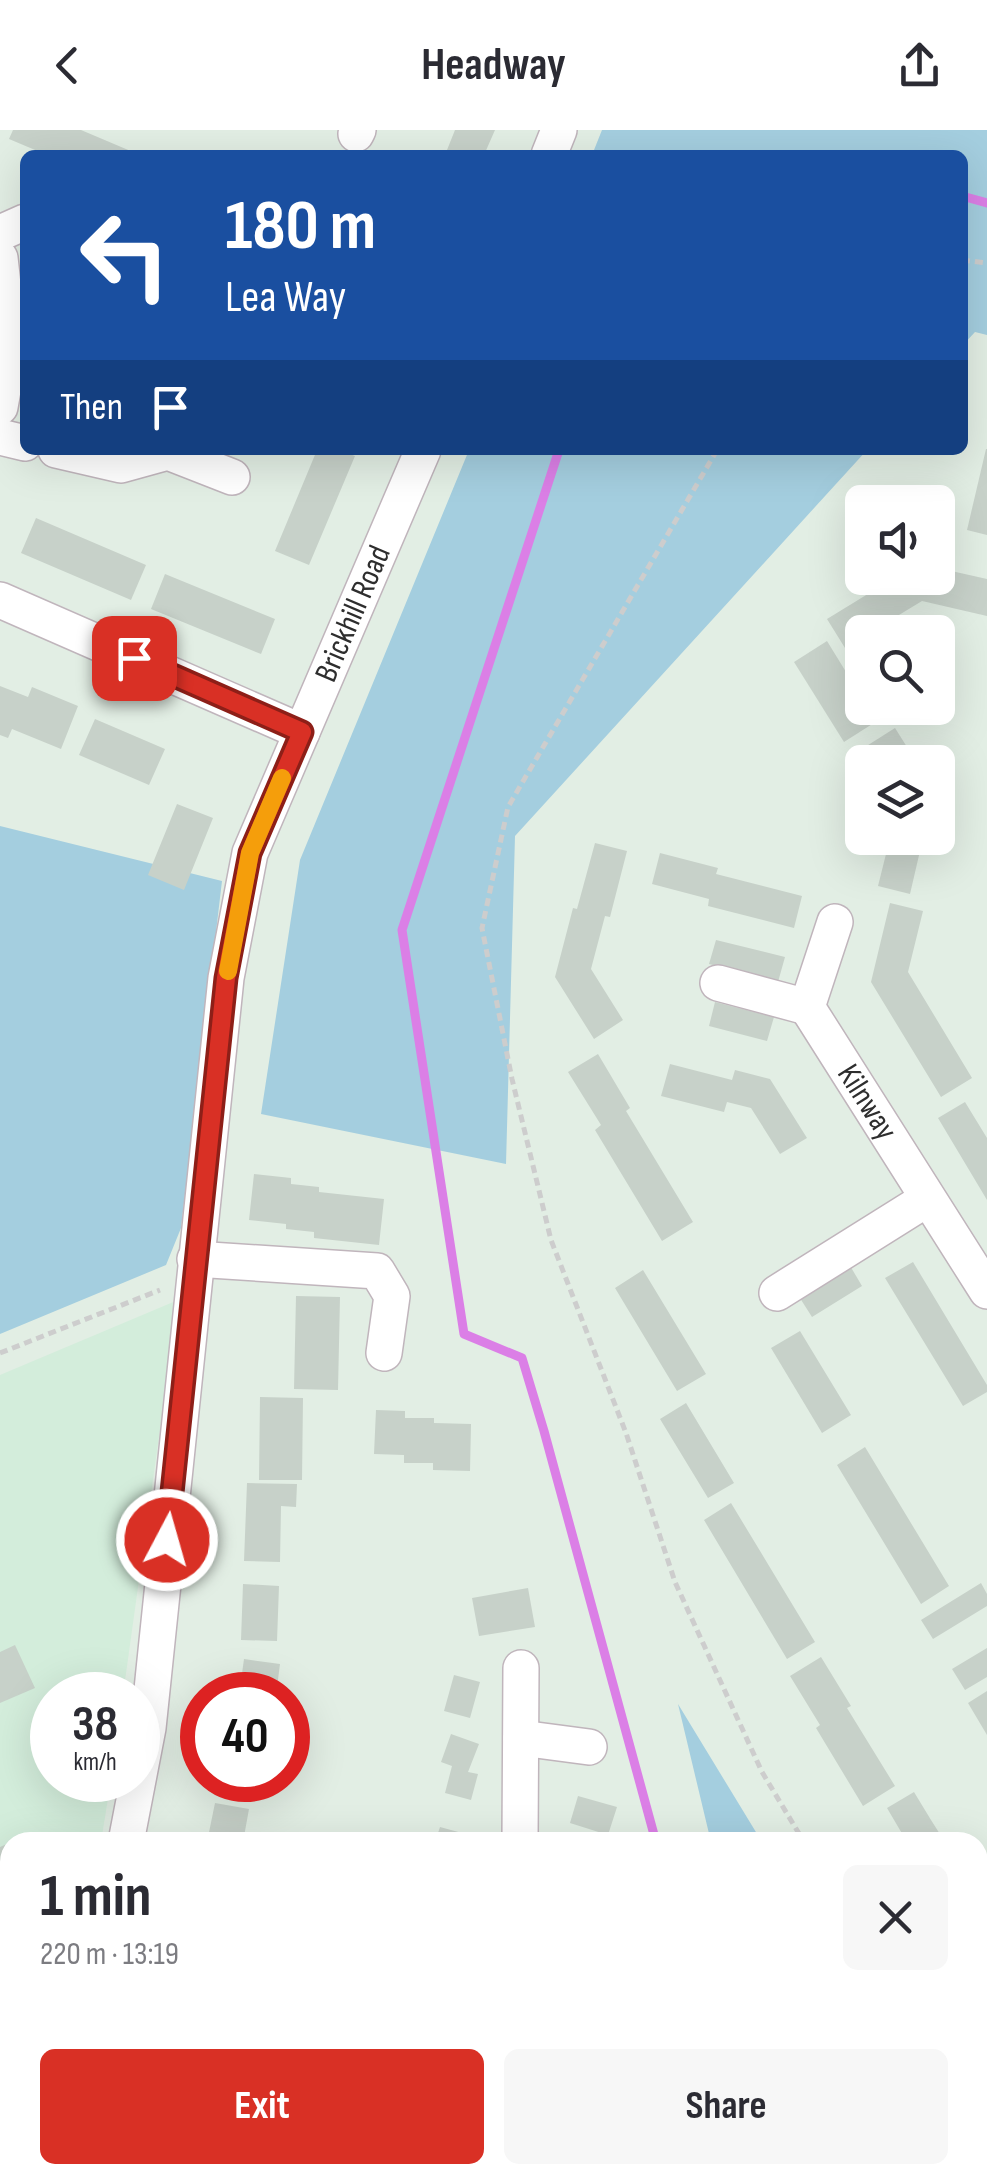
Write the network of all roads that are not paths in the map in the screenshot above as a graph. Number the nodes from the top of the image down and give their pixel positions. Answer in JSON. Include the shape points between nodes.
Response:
{"nodes":[{"id":1,"x":0,"y":258,"type":"edge"},
{"id":2,"x":0,"y":407,"type":"edge"},
{"id":3,"x":78,"y":455,"type":"edge"},
{"id":4,"x":157,"y":455,"type":"edge"},
{"id":5,"x":175,"y":455,"type":"edge"},
{"id":6,"x":421,"y":455,"type":"edge"},
{"id":7,"x":232,"y":478,"type":"dead end"},
{"id":8,"x":0,"y":600,"type":"edge"},
{"id":9,"x":302,"y":732,"type":"junction"},
{"id":10,"x":835,"y":922,"type":"dead end"},
{"id":11,"x":718,"y":984,"type":"dead end"},
{"id":12,"x":807,"y":1006,"type":"junction"},
{"id":13,"x":927,"y":1198,"type":"junction"},
{"id":14,"x":195,"y":1268,"type":"junction"},
{"id":15,"x":987,"y":1291,"type":"edge"},
{"id":16,"x":777,"y":1293,"type":"dead end"},
{"id":17,"x":384,"y":1353,"type":"dead end"},
{"id":18,"x":521,"y":1668,"type":"dead end"},
{"id":19,"x":521,"y":1738,"type":"junction"},
{"id":20,"x":590,"y":1747,"type":"dead end"},
{"id":21,"x":128,"y":1832,"type":"edge"},
{"id":22,"x":520,"y":1832,"type":"edge"}],
"edges":[{"from":1,"to":2,"type":"street","via":[[6,299]]},
{"from":3,"to":4,"type":"street","via":[[121,465]]},
{"from":5,"to":7,"type":"street"},
{"from":6,"to":9,"type":"street","name":"Brickhill Road"},
{"from":8,"to":9,"type":"street"},
{"from":9,"to":14,"type":"street","name":"Brickhill Road","via":[[250,853],[226,978]]},
{"from":10,"to":12,"type":"street"},
{"from":11,"to":12,"type":"street"},
{"from":12,"to":13,"type":"street","name":"Kilnway"},
{"from":13,"to":15,"type":"street","name":"Kilnway"},
{"from":13,"to":16,"type":"street"},
{"from":14,"to":17,"type":"street","via":[[377,1271],[392,1296]]},
{"from":14,"to":21,"type":"street","name":"Brickhill Road","via":[[148,1728]]},
{"from":18,"to":19,"type":"street"},
{"from":19,"to":20,"type":"street"},
{"from":19,"to":22,"type":"street"}]}
